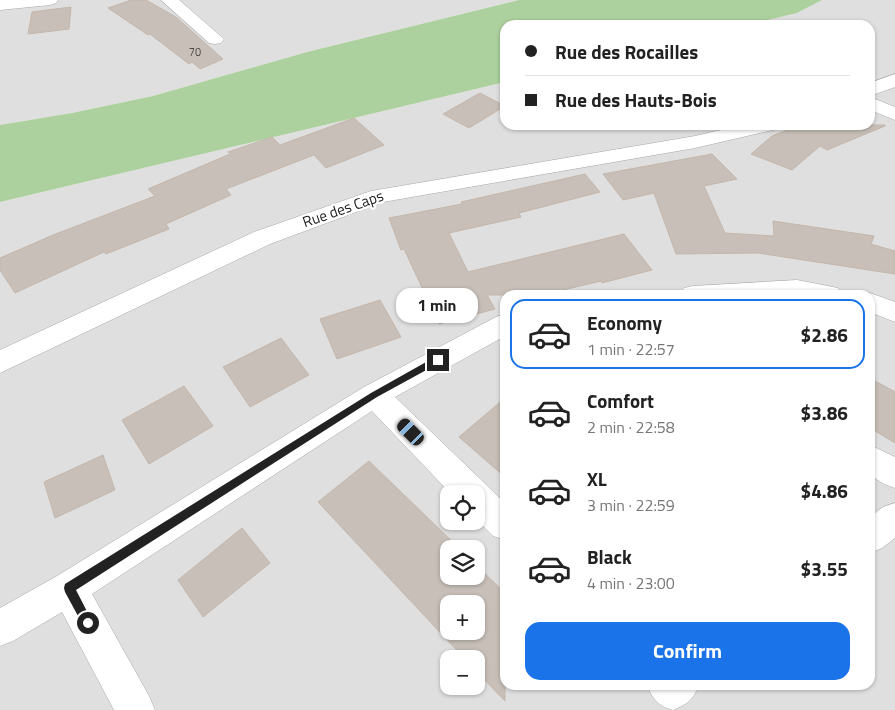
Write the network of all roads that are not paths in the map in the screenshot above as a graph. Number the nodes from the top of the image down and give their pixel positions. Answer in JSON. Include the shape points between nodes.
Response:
{"nodes":[{"id":1,"x":50,"y":0,"type":"edge"},
{"id":2,"x":169,"y":0,"type":"edge"},
{"id":3,"x":0,"y":5,"type":"edge"},
{"id":4,"x":215,"y":39,"type":"dead end"},
{"id":5,"x":895,"y":80,"type":"edge"},
{"id":6,"x":875,"y":88,"type":"edge"},
{"id":7,"x":875,"y":106,"type":"edge"},
{"id":8,"x":895,"y":114,"type":"edge"},
{"id":9,"x":748,"y":130,"type":"edge"},
{"id":10,"x":780,"y":290,"type":"edge"},
{"id":11,"x":802,"y":290,"type":"edge"},
{"id":12,"x":875,"y":304,"type":"edge"},
{"id":13,"x":895,"y":312,"type":"edge"},
{"id":14,"x":500,"y":327,"type":"edge"},
{"id":15,"x":0,"y":362,"type":"edge"},
{"id":16,"x":374,"y":395,"type":"junction"},
{"id":17,"x":875,"y":461,"type":"edge"},
{"id":18,"x":895,"y":474,"type":"edge"},
{"id":19,"x":464,"y":485,"type":"edge"},
{"id":20,"x":485,"y":506,"type":"edge"},
{"id":21,"x":895,"y":518,"type":"edge"},
{"id":22,"x":500,"y":520,"type":"edge"},
{"id":23,"x":875,"y":533,"type":"edge"},
{"id":24,"x":69,"y":588,"type":"junction"},
{"id":25,"x":0,"y":628,"type":"edge"},
{"id":26,"x":135,"y":710,"type":"edge"}],
"edges":[{"from":1,"to":3,"type":"street"},
{"from":2,"to":4,"type":"street"},
{"from":5,"to":6,"type":"street"},
{"from":7,"to":8,"type":"street"},
{"from":9,"to":15,"type":"street","name":"Rue des Caps","via":[[379,196],[262,238]]},
{"from":10,"to":11,"type":"street"},
{"from":12,"to":13,"type":"street"},
{"from":14,"to":16,"type":"street"},
{"from":16,"to":19,"type":"street"},
{"from":16,"to":24,"type":"street"},
{"from":17,"to":18,"type":"street"},
{"from":20,"to":22,"type":"street"},
{"from":21,"to":23,"type":"street"},
{"from":24,"to":25,"type":"street"},
{"from":24,"to":26,"type":"street"}]}
